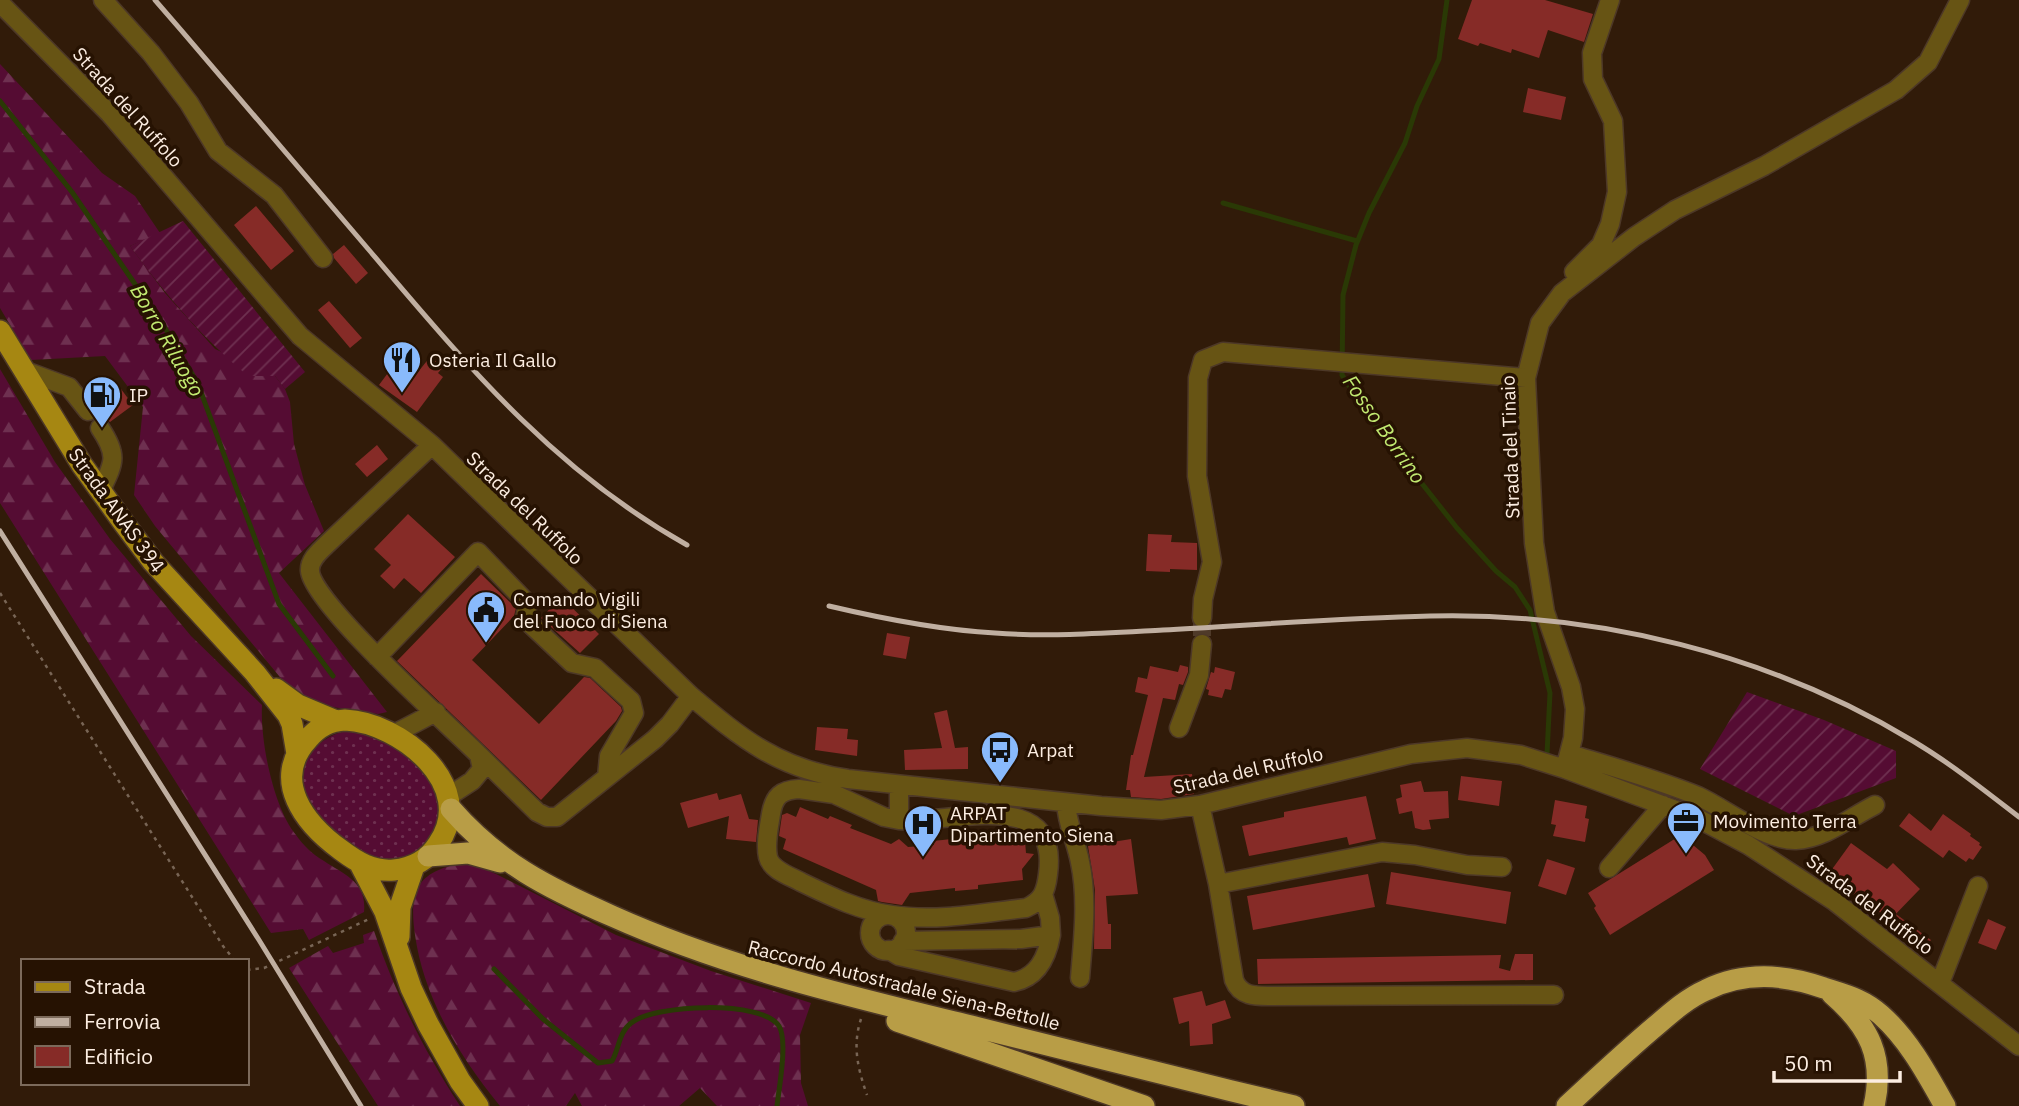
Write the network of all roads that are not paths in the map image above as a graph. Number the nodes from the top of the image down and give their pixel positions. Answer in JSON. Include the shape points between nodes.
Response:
{"nodes":[{"id":1,"x":103,"y":0,"type":"edge"},
{"id":2,"x":1610,"y":0,"type":"edge"},
{"id":3,"x":1959,"y":0,"type":"edge"},
{"id":4,"x":0,"y":3,"type":"edge"},
{"id":5,"x":323,"y":258,"type":"dead end"},
{"id":6,"x":1562,"y":293,"type":"junction"},
{"id":7,"x":0,"y":331,"type":"edge"},
{"id":8,"x":23,"y":370,"type":"junction"},
{"id":9,"x":1525,"y":378,"type":"junction"},
{"id":10,"x":89,"y":411,"type":"dead end"},
{"id":11,"x":100,"y":428,"type":"dead end"},
{"id":12,"x":432,"y":445,"type":"junction"},
{"id":13,"x":100,"y":492,"type":"junction"},
{"id":14,"x":1202,"y":618,"type":"tunnel mouth"},
{"id":15,"x":1202,"y":644,"type":"tunnel mouth"},
{"id":16,"x":377,"y":657,"type":"junction"},
{"id":17,"x":255,"y":673,"type":"junction"},
{"id":18,"x":691,"y":696,"type":"junction"},
{"id":19,"x":436,"y":712,"type":"junction"},
{"id":20,"x":336,"y":721,"type":"junction"},
{"id":21,"x":1179,"y":728,"type":"dead end"},
{"id":22,"x":394,"y":734,"type":"junction"},
{"id":23,"x":297,"y":754,"type":"junction"},
{"id":24,"x":479,"y":755,"type":"junction"},
{"id":25,"x":1567,"y":761,"type":"junction"},
{"id":26,"x":607,"y":777,"type":"junction"},
{"id":27,"x":900,"y":785,"type":"junction"},
{"id":28,"x":450,"y":803,"type":"junction"},
{"id":29,"x":1066,"y":803,"type":"junction"},
{"id":30,"x":1200,"y":804,"type":"junction"},
{"id":31,"x":1663,"y":805,"type":"junction"},
{"id":32,"x":1875,"y":805,"type":"dead end"},
{"id":33,"x":898,"y":820,"type":"junction"},
{"id":34,"x":421,"y":861,"type":"junction"},
{"id":35,"x":359,"y":862,"type":"junction"},
{"id":36,"x":515,"y":867,"type":"junction"},
{"id":37,"x":1502,"y":867,"type":"dead end"},
{"id":38,"x":1609,"y":868,"type":"dead end"},
{"id":39,"x":1218,"y":884,"type":"junction"},
{"id":40,"x":1978,"y":886,"type":"dead end"},
{"id":41,"x":1043,"y":894,"type":"junction"},
{"id":42,"x":890,"y":915,"type":"junction"},
{"id":43,"x":1051,"y":934,"type":"junction"},
{"id":44,"x":896,"y":946,"type":"junction"},
{"id":45,"x":400,"y":957,"type":"junction"},
{"id":46,"x":1080,"y":978,"type":"dead end"},
{"id":47,"x":1940,"y":983,"type":"junction"},
{"id":48,"x":1826,"y":988,"type":"junction"},
{"id":49,"x":825,"y":990,"type":"junction"},
{"id":50,"x":1554,"y":995,"type":"dead end"},
{"id":51,"x":2019,"y":1046,"type":"edge"},
{"id":52,"x":478,"y":1106,"type":"edge"},
{"id":53,"x":1144,"y":1106,"type":"edge"},
{"id":54,"x":1294,"y":1106,"type":"edge"},
{"id":55,"x":1567,"y":1106,"type":"edge"},
{"id":56,"x":1874,"y":1106,"type":"edge"},
{"id":57,"x":1945,"y":1106,"type":"edge"}],
"edges":[{"from":1,"to":5,"type":"street","via":[[182,93],[218,151],[274,195]]},
{"from":2,"to":6,"type":"street","via":[[1592,53],[1593,79],[1613,121],[1617,192],[1601,245],[1567,280]]},
{"from":3,"to":6,"type":"street","name":"Strada del Tinaio","via":[[1928,62],[1896,90],[1764,166],[1675,209]]},
{"from":4,"to":12,"type":"street","name":"Strada del Ruffolo","via":[[109,113],[292,327]]},
{"from":6,"to":9,"type":"street","name":"Strada del Tinaio","via":[[1540,323]]},
{"from":7,"to":8,"type":"main road","name":"Strada ANAS 394"},
{"from":8,"to":10,"type":"street","via":[[69,387]]},
{"from":8,"to":13,"type":"main road","name":"Strada ANAS 394"},
{"from":9,"to":14,"type":"street","via":[[1223,352],[1203,360],[1198,377],[1198,476],[1212,562]]},
{"from":9,"to":25,"type":"street","name":"Strada del Tinaio","via":[[1538,572],[1545,612],[1575,709]]},
{"from":11,"to":13,"type":"street","via":[[114,455]]},
{"from":12,"to":16,"type":"street","via":[[326,545],[309,568],[326,599]]},
{"from":12,"to":18,"type":"street","name":"Strada del Ruffolo"},
{"from":13,"to":17,"type":"main road","name":"Strada ANAS 394","via":[[162,572]]},
{"from":15,"to":21,"type":"street","via":[[1199,676]]},
{"from":16,"to":19,"type":"street"},
{"from":16,"to":26,"type":"street","via":[[478,552],[528,604],[525,619],[572,663],[595,668],[631,701],[634,713],[609,756]]},
{"from":17,"to":20,"type":"main road","name":"Strada ANAS 394","via":[[298,705]]},
{"from":17,"to":23,"type":"main road","name":"Strada ANAS 394","via":[[288,715]]},
{"from":18,"to":26,"type":"street","via":[[655,739]]},
{"from":18,"to":27,"type":"street","name":"Strada del Ruffolo","via":[[744,738],[796,768]]},
{"from":19,"to":22,"type":"street"},
{"from":19,"to":24,"type":"street"},
{"from":20,"to":22,"type":"main road","name":"Strada ANAS 394","via":[[361,721]]},
{"from":20,"to":23,"type":"main road","via":[[318,729]]},
{"from":22,"to":28,"type":"main road","name":"Strada ANAS 394","via":[[426,761]]},
{"from":23,"to":35,"type":"main road","name":"Strada ANAS 394","via":[[293,782],[303,814],[330,842]]},
{"from":24,"to":26,"type":"street","via":[[547,817],[562,814]]},
{"from":24,"to":28,"type":"street","via":[[482,769],[478,776]]},
{"from":25,"to":30,"type":"street","name":"Strada del Ruffolo","via":[[1493,749],[1438,750]]},
{"from":25,"to":31,"type":"street","name":"Strada del Ruffolo"},
{"from":25,"to":32,"type":"street","via":[[1652,778],[1701,797],[1780,838],[1817,836]]},
{"from":27,"to":29,"type":"street","name":"Strada del Ruffolo"},
{"from":27,"to":33,"type":"street"},
{"from":28,"to":34,"type":"main road","via":[[444,836]]},
{"from":28,"to":36,"type":"highway","name":"Raccordo Autostradale Siena-Bettolle","via":[[478,839]]},
{"from":29,"to":30,"type":"street","name":"Strada del Ruffolo","via":[[1146,810]]},
{"from":29,"to":46,"type":"street","via":[[1083,879]]},
{"from":30,"to":39,"type":"street"},
{"from":31,"to":38,"type":"street"},
{"from":31,"to":47,"type":"street","name":"Strada del Ruffolo","via":[[1711,825],[1797,875]]},
{"from":33,"to":41,"type":"street","via":[[990,814],[1026,822],[1046,839],[1049,872]]},
{"from":33,"to":42,"type":"street","via":[[834,794],[788,790],[776,796],[767,839],[768,856],[777,869],[857,906]]},
{"from":34,"to":35,"type":"main road","name":"Strada ANAS 394","via":[[384,870]]},
{"from":34,"to":36,"type":"highway","name":"Raccordo Autostradale Siena-Bettolle","via":[[468,853]]},
{"from":34,"to":45,"type":"main road","via":[[400,907]]},
{"from":35,"to":45,"type":"main road","via":[[385,912]]},
{"from":36,"to":49,"type":"highway","name":"Raccordo Autostradale Siena-Bettolle","via":[[668,940],[744,968]]},
{"from":37,"to":39,"type":"street","via":[[1382,852]]},
{"from":39,"to":50,"type":"street","via":[[1234,980],[1244,993]]},
{"from":40,"to":47,"type":"street"},
{"from":41,"to":42,"type":"street","via":[[1026,908],[943,917]]},
{"from":41,"to":43,"type":"street"},
{"from":42,"to":44,"type":"street","via":[[906,930]]},
{"from":42,"to":44,"type":"street","via":[[874,921],[870,932],[878,947]]},
{"from":43,"to":44,"type":"street"},
{"from":43,"to":44,"type":"street","via":[[1038,969],[1014,982],[899,956]]},
{"from":45,"to":52,"type":"main road","via":[[428,1024]]},
{"from":47,"to":51,"type":"street","name":"Strada del Ruffolo"},
{"from":48,"to":55,"type":"highway","via":[[1794,978],[1763,976],[1706,990],[1637,1041]]},
{"from":48,"to":56,"type":"highway","via":[[1858,1020],[1873,1048],[1878,1074]]},
{"from":48,"to":57,"type":"highway","via":[[1853,996],[1889,1023],[1919,1060]]},
{"from":49,"to":53,"type":"highway","via":[[866,1010]]},
{"from":49,"to":54,"type":"highway","name":"Raccordo Autostradale Siena-Bettolle"}]}
